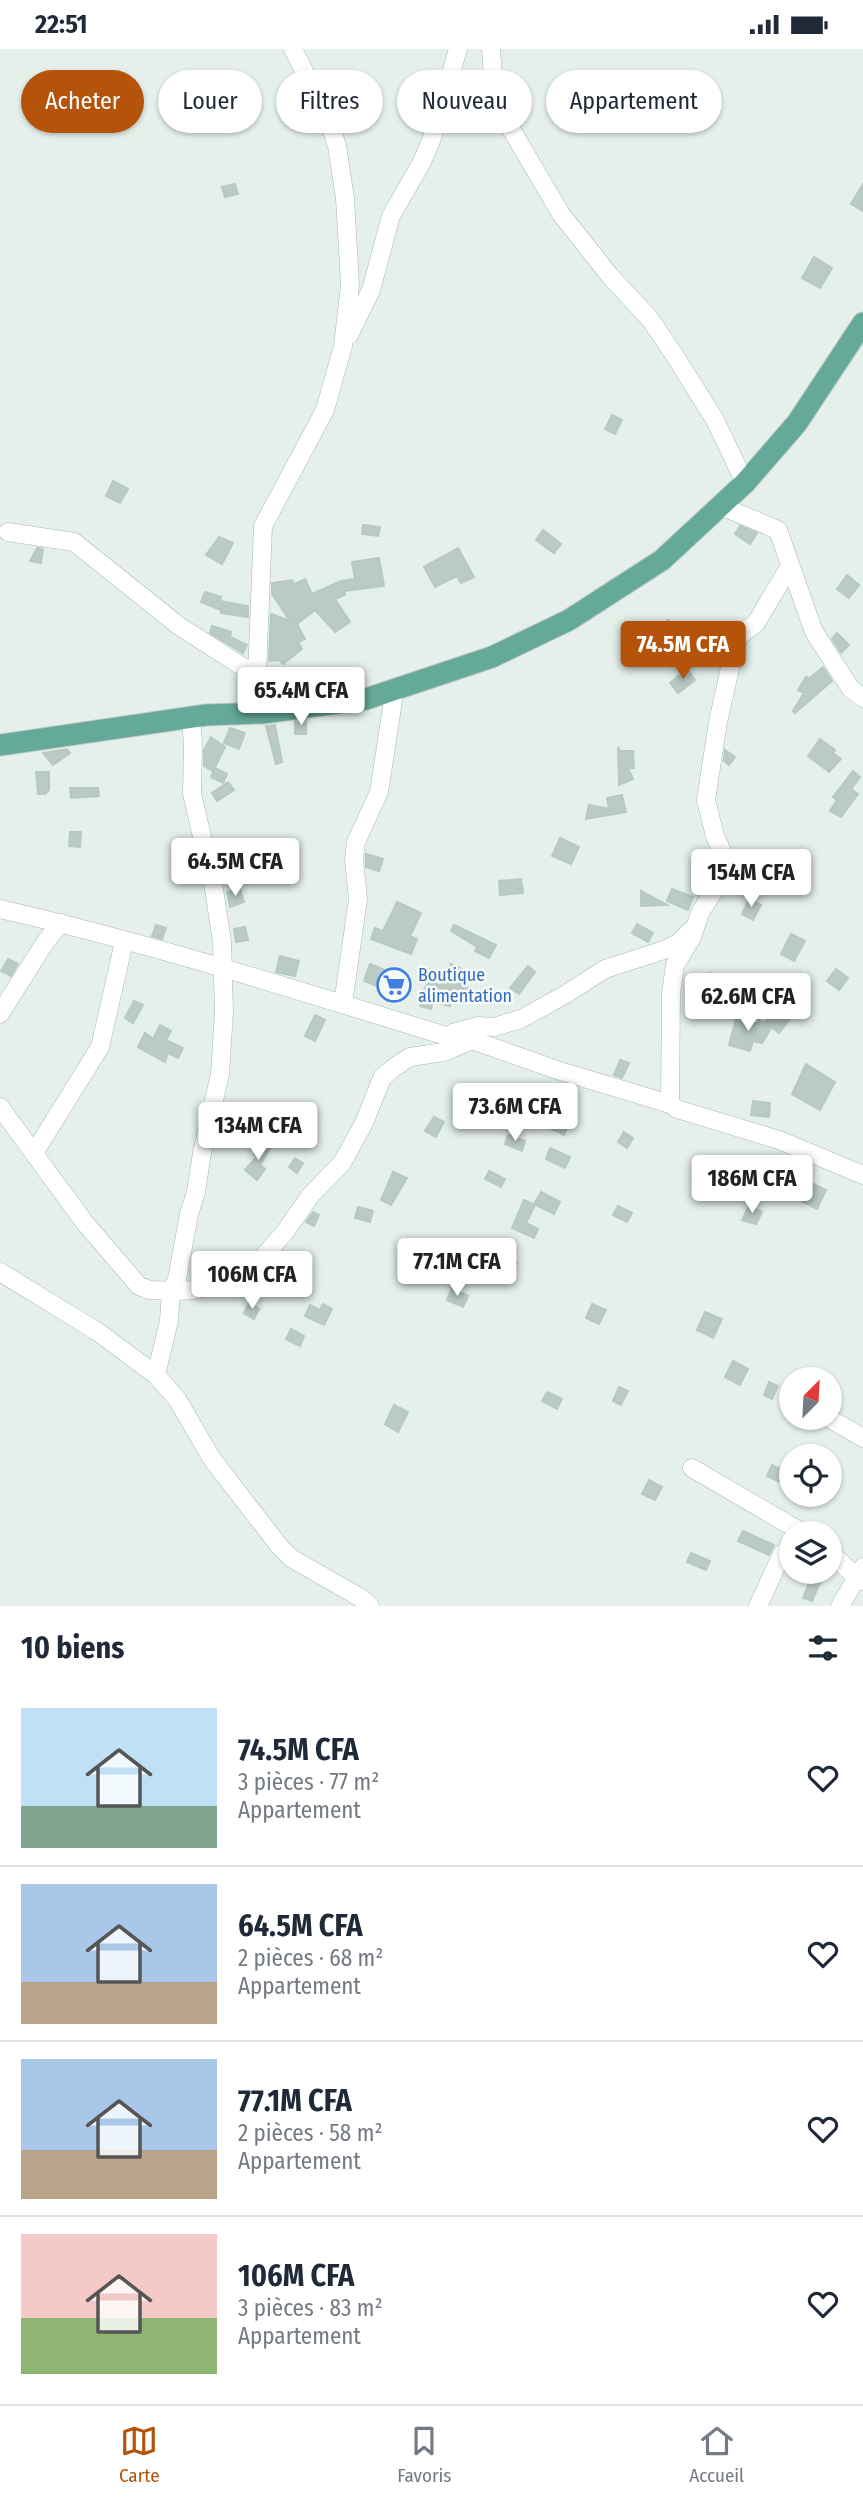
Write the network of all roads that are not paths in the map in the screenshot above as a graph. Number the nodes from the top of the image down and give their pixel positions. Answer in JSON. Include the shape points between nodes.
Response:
{"nodes":[{"id":1,"x":293,"y":49,"type":"edge"},
{"id":2,"x":458,"y":49,"type":"edge"},
{"id":3,"x":491,"y":49,"type":"edge"},
{"id":4,"x":863,"y":323,"type":"edge"},
{"id":5,"x":343,"y":346,"type":"junction"},
{"id":6,"x":745,"y":483,"type":"junction"},
{"id":7,"x":721,"y":506,"type":"junction"},
{"id":8,"x":8,"y":532,"type":"dead end"},
{"id":9,"x":790,"y":566,"type":"junction"},
{"id":10,"x":257,"y":676,"type":"junction"},
{"id":11,"x":395,"y":688,"type":"junction"},
{"id":12,"x":863,"y":698,"type":"edge"},
{"id":13,"x":263,"y":713,"type":"junction"},
{"id":14,"x":205,"y":715,"type":"junction"},
{"id":15,"x":0,"y":745,"type":"edge"},
{"id":16,"x":0,"y":909,"type":"edge"},
{"id":17,"x":61,"y":923,"type":"junction"},
{"id":18,"x":696,"y":924,"type":"junction"},
{"id":19,"x":124,"y":942,"type":"junction"},
{"id":20,"x":225,"y":967,"type":"junction"},
{"id":21,"x":346,"y":1005,"type":"junction"},
{"id":22,"x":0,"y":1014,"type":"edge"},
{"id":23,"x":443,"y":1035,"type":"junction"},
{"id":24,"x":472,"y":1039,"type":"junction"},
{"id":25,"x":670,"y":1104,"type":"junction"},
{"id":26,"x":0,"y":1107,"type":"edge"},
{"id":27,"x":34,"y":1153,"type":"junction"},
{"id":28,"x":863,"y":1175,"type":"edge"},
{"id":29,"x":0,"y":1272,"type":"edge"},
{"id":30,"x":171,"y":1291,"type":"junction"},
{"id":31,"x":156,"y":1375,"type":"junction"},
{"id":32,"x":842,"y":1426,"type":"edge"},
{"id":33,"x":863,"y":1438,"type":"edge"},
{"id":34,"x":692,"y":1468,"type":"dead end"},
{"id":35,"x":783,"y":1521,"type":"edge"},
{"id":36,"x":779,"y":1560,"type":"edge"},
{"id":37,"x":842,"y":1561,"type":"edge"},
{"id":38,"x":861,"y":1575,"type":"edge"},
{"id":39,"x":370,"y":1606,"type":"edge"},
{"id":40,"x":758,"y":1606,"type":"edge"},
{"id":41,"x":841,"y":1606,"type":"edge"}],
"edges":[{"from":1,"to":5,"type":"street","via":[[337,146],[350,285]]},
{"from":2,"to":5,"type":"street","via":[[432,138],[391,216],[371,290]]},
{"from":3,"to":6,"type":"street","via":[[504,117],[561,214],[650,319],[675,356],[715,421]]},
{"from":4,"to":6,"type":"main road","via":[[797,423]]},
{"from":5,"to":10,"type":"street","via":[[325,410],[263,526]]},
{"from":6,"to":7,"type":"main road"},
{"from":7,"to":9,"type":"street","via":[[778,530]]},
{"from":7,"to":11,"type":"main road","via":[[662,559],[569,620],[492,657]]},
{"from":8,"to":10,"type":"street","via":[[74,542],[179,626]]},
{"from":9,"to":12,"type":"street","via":[[814,632],[851,689]]},
{"from":9,"to":18,"type":"street","via":[[756,623],[739,636],[732,659],[706,800],[725,859],[721,879]]},
{"from":10,"to":13,"type":"street"},
{"from":11,"to":13,"type":"main road","via":[[366,699]]},
{"from":11,"to":21,"type":"street","via":[[379,792],[355,842],[358,899]]},
{"from":13,"to":14,"type":"main road"},
{"from":14,"to":15,"type":"main road"},
{"from":14,"to":20,"type":"street","via":[[191,721],[192,794],[213,883]]},
{"from":16,"to":17,"type":"street"},
{"from":17,"to":19,"type":"street"},
{"from":17,"to":22,"type":"street"},
{"from":18,"to":23,"type":"street","via":[[671,947],[606,969],[520,1019]]},
{"from":18,"to":25,"type":"street","via":[[675,965]]},
{"from":19,"to":20,"type":"street"},
{"from":19,"to":27,"type":"street","via":[[100,1047]]},
{"from":20,"to":21,"type":"street"},
{"from":20,"to":30,"type":"street","via":[[220,1074]]},
{"from":21,"to":23,"type":"street"},
{"from":23,"to":24,"type":"street"},
{"from":24,"to":25,"type":"street"},
{"from":24,"to":30,"type":"street","via":[[444,1052],[410,1057],[382,1079],[348,1156],[263,1257],[235,1279]]},
{"from":25,"to":28,"type":"street","via":[[789,1143]]},
{"from":26,"to":27,"type":"street"},
{"from":27,"to":30,"type":"street","via":[[139,1286]]},
{"from":29,"to":31,"type":"street","via":[[99,1332]]},
{"from":30,"to":31,"type":"street"},
{"from":31,"to":39,"type":"street","via":[[177,1399],[212,1459],[280,1547]]},
{"from":32,"to":33,"type":"street"},
{"from":34,"to":35,"type":"street"},
{"from":36,"to":40,"type":"street"},
{"from":37,"to":38,"type":"street"},
{"from":38,"to":41,"type":"street"}]}
